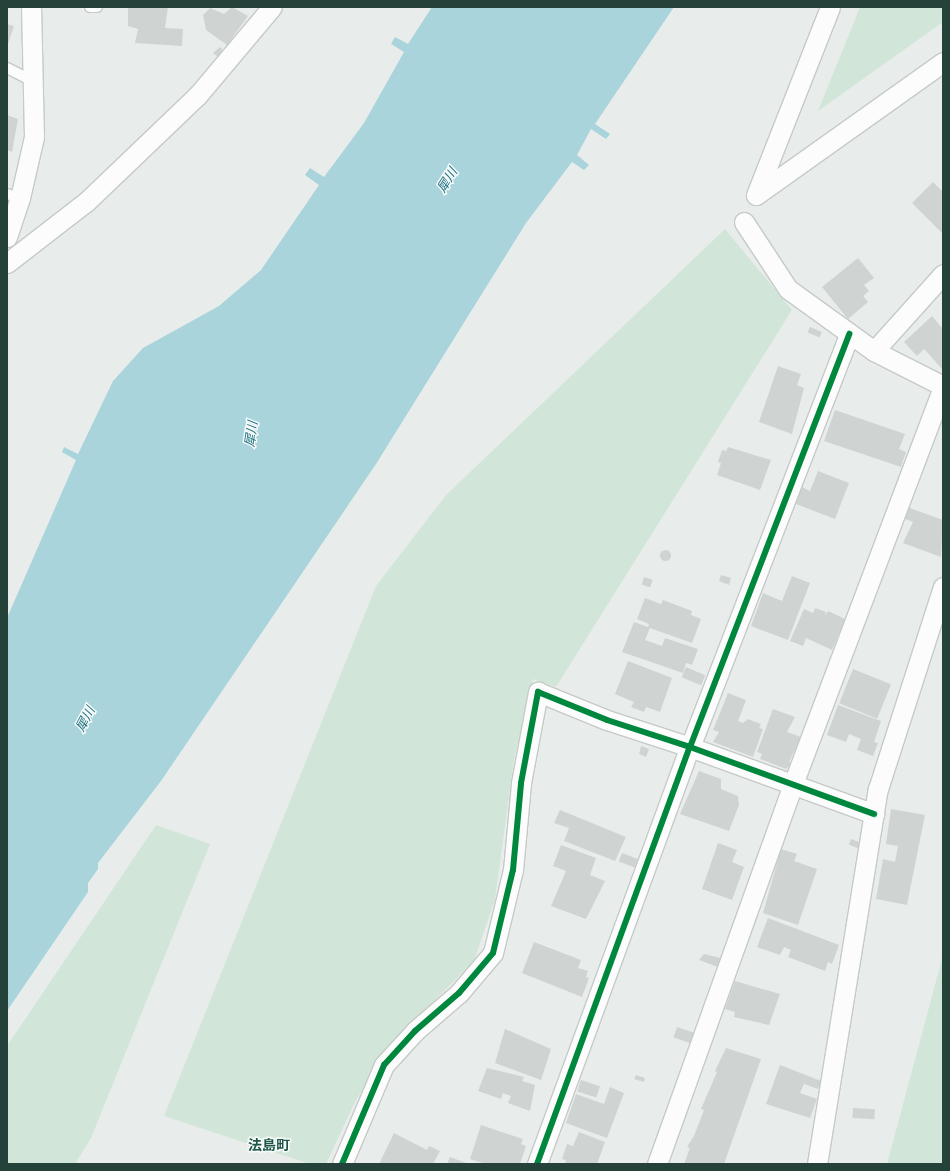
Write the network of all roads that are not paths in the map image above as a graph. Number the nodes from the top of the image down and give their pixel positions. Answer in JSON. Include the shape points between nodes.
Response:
{"nodes":[{"id":1,"x":31,"y":7,"type":"edge"},
{"id":2,"x":90,"y":7,"type":"edge"},
{"id":3,"x":97,"y":7,"type":"edge"},
{"id":4,"x":272,"y":7,"type":"edge"},
{"id":5,"x":830,"y":7,"type":"edge"},
{"id":6,"x":943,"y":62,"type":"edge"},
{"id":7,"x":7,"y":68,"type":"edge"},
{"id":8,"x":33,"y":81,"type":"junction"},
{"id":9,"x":14,"y":196,"type":"edge"},
{"id":10,"x":744,"y":222,"type":"dead end"},
{"id":11,"x":7,"y":237,"type":"edge"},
{"id":12,"x":7,"y":263,"type":"edge"},
{"id":13,"x":943,"y":274,"type":"edge"},
{"id":14,"x":849,"y":334,"type":"junction"},
{"id":15,"x":874,"y":351,"type":"junction"},
{"id":16,"x":943,"y":387,"type":"edge"},
{"id":17,"x":943,"y":587,"type":"edge"},
{"id":18,"x":690,"y":747,"type":"junction"},
{"id":19,"x":794,"y":784,"type":"junction"},
{"id":20,"x":874,"y":814,"type":"junction"},
{"id":21,"x":342,"y":1164,"type":"edge"},
{"id":22,"x":537,"y":1164,"type":"edge"},
{"id":23,"x":657,"y":1164,"type":"edge"},
{"id":24,"x":817,"y":1164,"type":"edge"}],
"edges":[{"from":1,"to":8,"type":"street"},
{"from":2,"to":3,"type":"lane"},
{"from":4,"to":12,"type":"street","via":[[197,96],[86,202]]},
{"from":5,"to":6,"type":"street","via":[[756,195]]},
{"from":7,"to":8,"type":"lane"},
{"from":8,"to":9,"type":"street","via":[[34,137]]},
{"from":9,"to":11,"type":"street"},
{"from":10,"to":14,"type":"street","via":[[788,289]]},
{"from":13,"to":15,"type":"street"},
{"from":14,"to":15,"type":"street"},
{"from":14,"to":18,"type":"street"},
{"from":15,"to":16,"type":"street"},
{"from":16,"to":19,"type":"street"},
{"from":17,"to":20,"type":"street","via":[[878,789]]},
{"from":18,"to":19,"type":"street"},
{"from":18,"to":21,"type":"street","via":[[607,720],[538,692],[521,783],[513,870],[492,953],[459,993],[415,1031],[384,1066]]},
{"from":18,"to":22,"type":"street"},
{"from":19,"to":20,"type":"street"},
{"from":19,"to":23,"type":"street"},
{"from":20,"to":24,"type":"street"}]}
